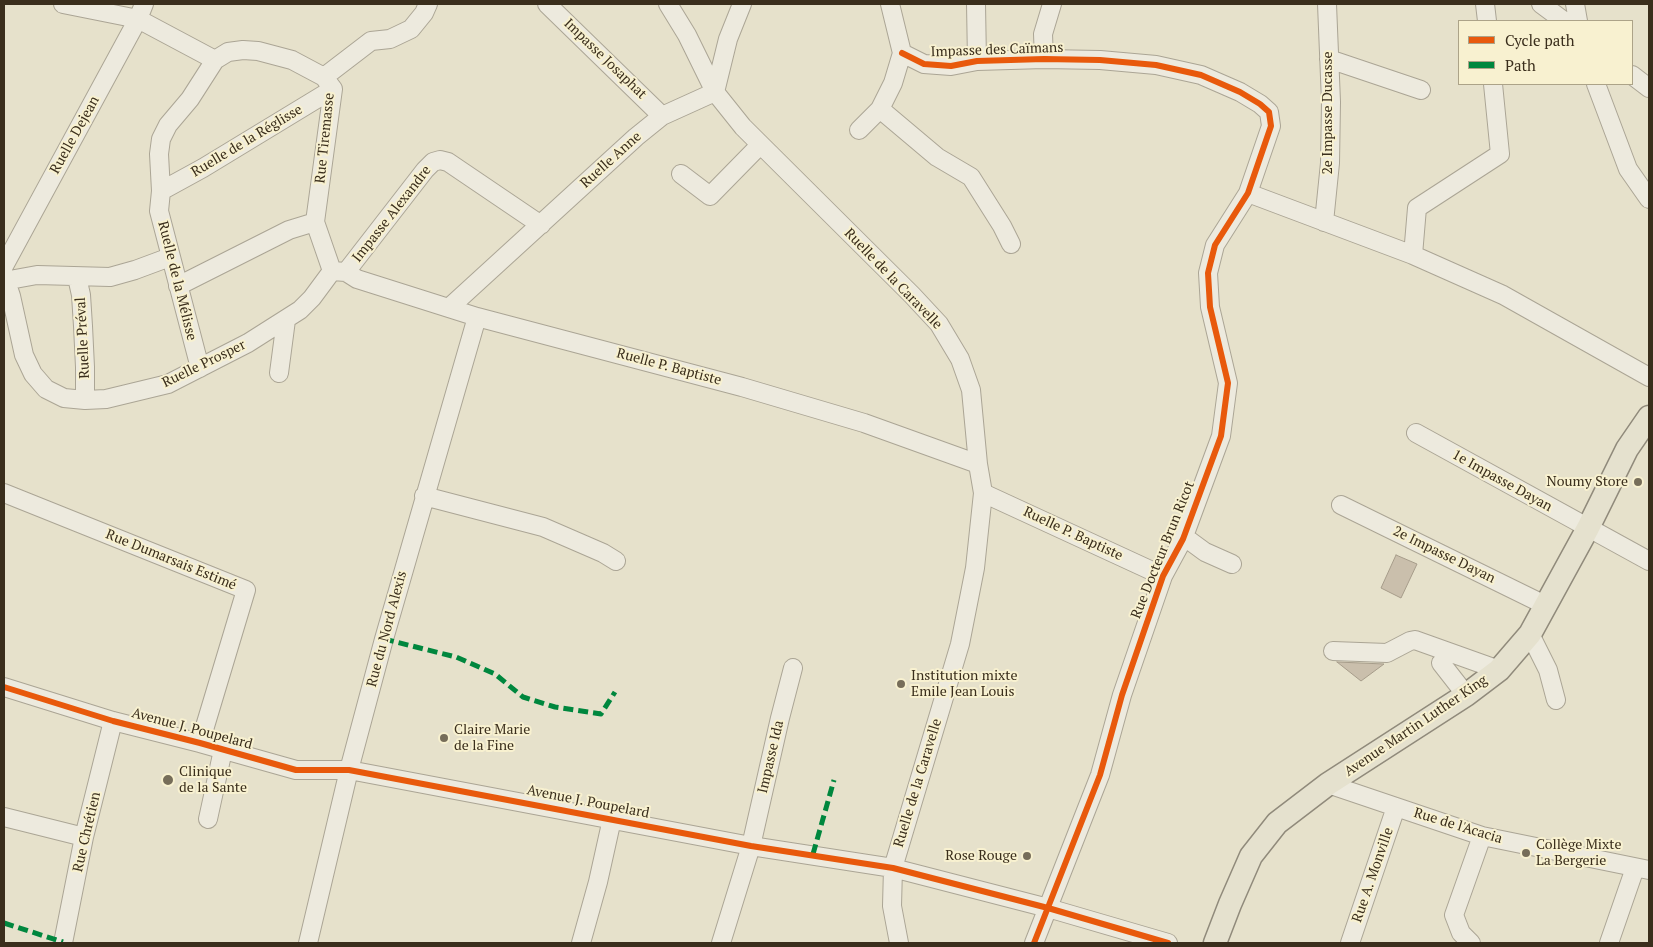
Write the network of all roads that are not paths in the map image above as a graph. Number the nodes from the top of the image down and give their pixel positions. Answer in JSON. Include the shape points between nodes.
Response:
{"nodes":[{"id":1,"x":63,"y":4,"type":"edge"},
{"id":2,"x":428,"y":4,"type":"edge"},
{"id":3,"x":547,"y":4,"type":"edge"},
{"id":4,"x":668,"y":4,"type":"edge"},
{"id":5,"x":742,"y":4,"type":"edge"},
{"id":6,"x":890,"y":4,"type":"edge"},
{"id":7,"x":976,"y":4,"type":"edge"},
{"id":8,"x":1052,"y":4,"type":"edge"},
{"id":9,"x":1327,"y":4,"type":"edge"},
{"id":10,"x":1485,"y":4,"type":"edge"},
{"id":11,"x":1541,"y":4,"type":"edge"},
{"id":12,"x":1576,"y":4,"type":"edge"},
{"id":13,"x":141,"y":11,"type":"edge"},
{"id":14,"x":1487,"y":20,"type":"edge"},
{"id":15,"x":1563,"y":20,"type":"edge"},
{"id":16,"x":1578,"y":20,"type":"edge"},
{"id":17,"x":902,"y":53,"type":"junction"},
{"id":18,"x":1329,"y":59,"type":"junction"},
{"id":19,"x":215,"y":60,"type":"junction"},
{"id":20,"x":1044,"y":60,"type":"junction"},
{"id":21,"x":977,"y":61,"type":"junction"},
{"id":22,"x":1633,"y":76,"type":"edge"},
{"id":23,"x":328,"y":83,"type":"junction"},
{"id":24,"x":1493,"y":85,"type":"edge"},
{"id":25,"x":1596,"y":85,"type":"edge"},
{"id":26,"x":1649,"y":88,"type":"edge"},
{"id":27,"x":1421,"y":90,"type":"dead end"},
{"id":28,"x":715,"y":92,"type":"junction"},
{"id":29,"x":880,"y":109,"type":"junction"},
{"id":30,"x":662,"y":116,"type":"junction"},
{"id":31,"x":859,"y":130,"type":"dead end"},
{"id":32,"x":760,"y":145,"type":"junction"},
{"id":33,"x":681,"y":174,"type":"dead end"},
{"id":34,"x":160,"y":191,"type":"junction"},
{"id":35,"x":1248,"y":193,"type":"junction"},
{"id":36,"x":1649,"y":199,"type":"edge"},
{"id":37,"x":315,"y":222,"type":"junction"},
{"id":38,"x":1324,"y":222,"type":"junction"},
{"id":39,"x":541,"y":225,"type":"junction"},
{"id":40,"x":1011,"y":244,"type":"dead end"},
{"id":41,"x":1413,"y":255,"type":"junction"},
{"id":42,"x":170,"y":256,"type":"junction"},
{"id":43,"x":4,"y":266,"type":"edge"},
{"id":44,"x":345,"y":274,"type":"junction"},
{"id":45,"x":77,"y":276,"type":"junction"},
{"id":46,"x":4,"y":281,"type":"edge"},
{"id":47,"x":4,"y":286,"type":"edge"},
{"id":48,"x":178,"y":286,"type":"junction"},
{"id":49,"x":450,"y":307,"type":"junction"},
{"id":50,"x":477,"y":317,"type":"junction"},
{"id":51,"x":286,"y":320,"type":"junction"},
{"id":52,"x":200,"y":368,"type":"junction"},
{"id":53,"x":278,"y":373,"type":"dead end"},
{"id":54,"x":1649,"y":377,"type":"edge"},
{"id":55,"x":84,"y":400,"type":"junction"},
{"id":56,"x":1648,"y":420,"type":"edge"},
{"id":57,"x":1416,"y":433,"type":"dead end"},
{"id":58,"x":978,"y":464,"type":"junction"},
{"id":59,"x":4,"y":493,"type":"edge"},
{"id":60,"x":983,"y":493,"type":"junction"},
{"id":61,"x":424,"y":496,"type":"junction"},
{"id":62,"x":1342,"y":505,"type":"dead end"},
{"id":63,"x":1588,"y":528,"type":"junction"},
{"id":64,"x":1182,"y":539,"type":"junction"},
{"id":65,"x":1649,"y":561,"type":"edge"},
{"id":66,"x":616,"y":562,"type":"dead end"},
{"id":67,"x":1232,"y":564,"type":"dead end"},
{"id":68,"x":1163,"y":576,"type":"junction"},
{"id":69,"x":1547,"y":606,"type":"junction"},
{"id":70,"x":1530,"y":634,"type":"junction"},
{"id":71,"x":1333,"y":651,"type":"dead end"},
{"id":72,"x":1441,"y":664,"type":"dead end"},
{"id":73,"x":794,"y":668,"type":"dead end"},
{"id":74,"x":1499,"y":670,"type":"junction"},
{"id":75,"x":4,"y":687,"type":"edge"},
{"id":76,"x":1466,"y":695,"type":"junction"},
{"id":77,"x":1556,"y":700,"type":"dead end"},
{"id":78,"x":113,"y":720,"type":"junction"},
{"id":79,"x":200,"y":743,"type":"junction"},
{"id":80,"x":223,"y":750,"type":"junction"},
{"id":81,"x":349,"y":770,"type":"junction"},
{"id":82,"x":1328,"y":784,"type":"junction"},
{"id":83,"x":1396,"y":807,"type":"junction"},
{"id":84,"x":4,"y":817,"type":"edge"},
{"id":85,"x":208,"y":818,"type":"dead end"},
{"id":86,"x":612,"y":818,"type":"junction"},
{"id":87,"x":1482,"y":836,"type":"junction"},
{"id":88,"x":84,"y":837,"type":"junction"},
{"id":89,"x":750,"y":846,"type":"junction"},
{"id":90,"x":893,"y":868,"type":"junction"},
{"id":91,"x":1642,"y":869,"type":"edge"},
{"id":92,"x":1048,"y":908,"type":"junction"},
{"id":93,"x":63,"y":943,"type":"edge"},
{"id":94,"x":308,"y":943,"type":"edge"},
{"id":95,"x":581,"y":943,"type":"edge"},
{"id":96,"x":721,"y":943,"type":"edge"},
{"id":97,"x":899,"y":943,"type":"edge"},
{"id":98,"x":1034,"y":943,"type":"edge"},
{"id":99,"x":1168,"y":943,"type":"edge"},
{"id":100,"x":1215,"y":943,"type":"edge"},
{"id":101,"x":1350,"y":943,"type":"edge"},
{"id":102,"x":1471,"y":943,"type":"edge"},
{"id":103,"x":1608,"y":943,"type":"edge"}],
"edges":[{"from":1,"to":13,"type":"street"},
{"from":2,"to":23,"type":"street","name":"Ruelle de la Réglisse","via":[[411,29],[390,40],[371,41]]},
{"from":3,"to":30,"type":"street","name":"Impasse Josaphat"},
{"from":4,"to":28,"type":"street","name":"Ruelle de la Caravelle"},
{"from":5,"to":28,"type":"street","via":[[728,38]]},
{"from":6,"to":17,"type":"street"},
{"from":7,"to":21,"type":"street"},
{"from":8,"to":20,"type":"street","via":[[1043,34]]},
{"from":9,"to":18,"type":"street","name":"2e Impasse Ducasse"},
{"from":10,"to":14,"type":"street"},
{"from":11,"to":15,"type":"street"},
{"from":12,"to":16,"type":"street"},
{"from":13,"to":19,"type":"street"},
{"from":13,"to":43,"type":"street","name":"Ruelle Dejean"},
{"from":17,"to":21,"type":"street","name":"Impasse des Caïmans","via":[[924,64],[951,66]]},
{"from":17,"to":29,"type":"street","via":[[893,83]]},
{"from":18,"to":27,"type":"street"},
{"from":18,"to":38,"type":"street","name":"2e Impasse Ducasse","via":[[1330,163]]},
{"from":19,"to":23,"type":"street","name":"Rue Tiremasse","via":[[228,52],[258,50],[292,60]]},
{"from":19,"to":34,"type":"street","name":"Ruelle de la Mélisse","via":[[160,139]]},
{"from":20,"to":21,"type":"street","name":"Impasse des Caïmans"},
{"from":20,"to":35,"type":"street","name":"Impasse des Caïmans","via":[[1156,65],[1201,75],[1260,104],[1269,112],[1271,126]]},
{"from":22,"to":26,"type":"street"},
{"from":23,"to":34,"type":"street","name":"Ruelle de la Réglisse","via":[[203,168]]},
{"from":23,"to":37,"type":"street","name":"Rue Tiremasse"},
{"from":24,"to":41,"type":"street","via":[[1500,154],[1416,208]]},
{"from":25,"to":36,"type":"street","via":[[1628,169]]},
{"from":28,"to":30,"type":"street","name":"Ruelle Anne"},
{"from":28,"to":32,"type":"street","name":"Ruelle de la Caravelle"},
{"from":29,"to":31,"type":"street"},
{"from":29,"to":40,"type":"street","via":[[937,157],[971,177]]},
{"from":30,"to":39,"type":"street","name":"Ruelle Anne"},
{"from":32,"to":33,"type":"street","via":[[710,196]]},
{"from":32,"to":58,"type":"street","name":"Ruelle de la Caravelle","via":[[939,324],[960,359],[972,390]]},
{"from":34,"to":42,"type":"street","name":"Ruelle de la Mélisse","via":[[159,211]]},
{"from":35,"to":38,"type":"street"},
{"from":35,"to":64,"type":"street","name":"Rue Docteur Brun Ricot","via":[[1215,245],[1208,274],[1210,307],[1228,383],[1220,436]]},
{"from":37,"to":44,"type":"street","name":"Rue Tiremasse"},
{"from":37,"to":48,"type":"street","via":[[289,230]]},
{"from":38,"to":41,"type":"street"},
{"from":39,"to":44,"type":"street","name":"Impasse Alexandre","via":[[448,162],[440,160],[425,170]]},
{"from":39,"to":49,"type":"street","name":"Ruelle Anne"},
{"from":41,"to":54,"type":"street","via":[[1503,295]]},
{"from":42,"to":45,"type":"street","via":[[110,278]]},
{"from":42,"to":48,"type":"street","name":"Ruelle de la Mélisse"},
{"from":44,"to":49,"type":"street","name":"Ruelle P. Baptiste"},
{"from":44,"to":51,"type":"street","name":"Ruelle Prosper"},
{"from":45,"to":46,"type":"street","via":[[37,275]]},
{"from":45,"to":55,"type":"street","name":"Ruelle Préval","via":[[86,366]]},
{"from":47,"to":55,"type":"street","name":"Ruelle Prosper","via":[[11,296],[24,354],[33,374],[46,389],[64,398]]},
{"from":48,"to":52,"type":"street","name":"Ruelle de la Mélisse"},
{"from":49,"to":50,"type":"street","name":"Ruelle P. Baptiste"},
{"from":50,"to":58,"type":"street","name":"Ruelle P. Baptiste","via":[[864,423]]},
{"from":50,"to":61,"type":"street","name":"Rue du Nord Alexis"},
{"from":51,"to":52,"type":"street","name":"Ruelle Prosper"},
{"from":51,"to":53,"type":"street"},
{"from":52,"to":55,"type":"street","name":"Ruelle Prosper","via":[[168,384],[137,393]]},
{"from":56,"to":63,"type":"main road","name":"Avenue Martin Luther King","via":[[1627,449]]},
{"from":57,"to":63,"type":"street","name":"1e Impasse Dayan"},
{"from":58,"to":60,"type":"street","name":"Ruelle de la Caravelle"},
{"from":59,"to":79,"type":"street","name":"Rue Dumarsais Estimé","via":[[246,590]]},
{"from":60,"to":68,"type":"street","name":"Ruelle P. Baptiste"},
{"from":60,"to":90,"type":"street","name":"Ruelle de la Caravelle","via":[[975,568],[960,644]]},
{"from":61,"to":66,"type":"street","via":[[543,527]]},
{"from":61,"to":81,"type":"street","name":"Rue du Nord Alexis"},
{"from":62,"to":69,"type":"street","name":"2e Impasse Dayan"},
{"from":63,"to":65,"type":"street","name":"1e Impasse Dayan"},
{"from":63,"to":69,"type":"main road","name":"Avenue Martin Luther King"},
{"from":64,"to":67,"type":"street"},
{"from":64,"to":68,"type":"street","name":"Rue Docteur Brun Ricot"},
{"from":68,"to":92,"type":"street","name":"Rue Docteur Brun Ricot","via":[[1122,695],[1100,775]]},
{"from":69,"to":70,"type":"main road","name":"Avenue Martin Luther King"},
{"from":70,"to":74,"type":"main road","name":"Avenue Martin Luther King"},
{"from":70,"to":77,"type":"street","via":[[1548,670]]},
{"from":71,"to":74,"type":"street","via":[[1387,653],[1415,640]]},
{"from":72,"to":76,"type":"street"},
{"from":73,"to":89,"type":"street","name":"Impasse Ida"},
{"from":74,"to":76,"type":"main road","name":"Avenue Martin Luther King"},
{"from":75,"to":78,"type":"street","name":"Avenue J. Poupelard"},
{"from":76,"to":82,"type":"main road","name":"Avenue Martin Luther King"},
{"from":78,"to":79,"type":"street","name":"Avenue J. Poupelard"},
{"from":78,"to":88,"type":"street","name":"Rue Chrétien"},
{"from":79,"to":80,"type":"street","name":"Avenue J. Poupelard"},
{"from":80,"to":81,"type":"street","name":"Avenue J. Poupelard","via":[[296,770]]},
{"from":80,"to":85,"type":"street"},
{"from":81,"to":86,"type":"street","name":"Avenue J. Poupelard"},
{"from":81,"to":94,"type":"street","name":"Rue du Nord Alexis"},
{"from":82,"to":83,"type":"street","name":"Rue de l'Acacia"},
{"from":82,"to":100,"type":"main road","name":"Avenue Martin Luther King","via":[[1277,824],[1251,856]]},
{"from":83,"to":87,"type":"street","name":"Rue de l'Acacia"},
{"from":83,"to":101,"type":"street","name":"Rue A. Monville"},
{"from":84,"to":88,"type":"street"},
{"from":86,"to":89,"type":"street","name":"Avenue J. Poupelard"},
{"from":86,"to":95,"type":"street"},
{"from":87,"to":91,"type":"street","name":"Rue de l'Acacia"},
{"from":87,"to":102,"type":"street","via":[[1454,915],[1462,933]]},
{"from":88,"to":93,"type":"street","name":"Rue Chrétien"},
{"from":89,"to":90,"type":"street","name":"Avenue J. Poupelard"},
{"from":89,"to":96,"type":"street","name":"Impasse Ida"},
{"from":90,"to":92,"type":"street","name":"Avenue J. Poupelard"},
{"from":90,"to":97,"type":"street","via":[[892,906]]},
{"from":91,"to":103,"type":"street"},
{"from":92,"to":98,"type":"street","name":"Rue Docteur Brun Ricot"},
{"from":92,"to":99,"type":"street","name":"Avenue J. Poupelard"}]}
